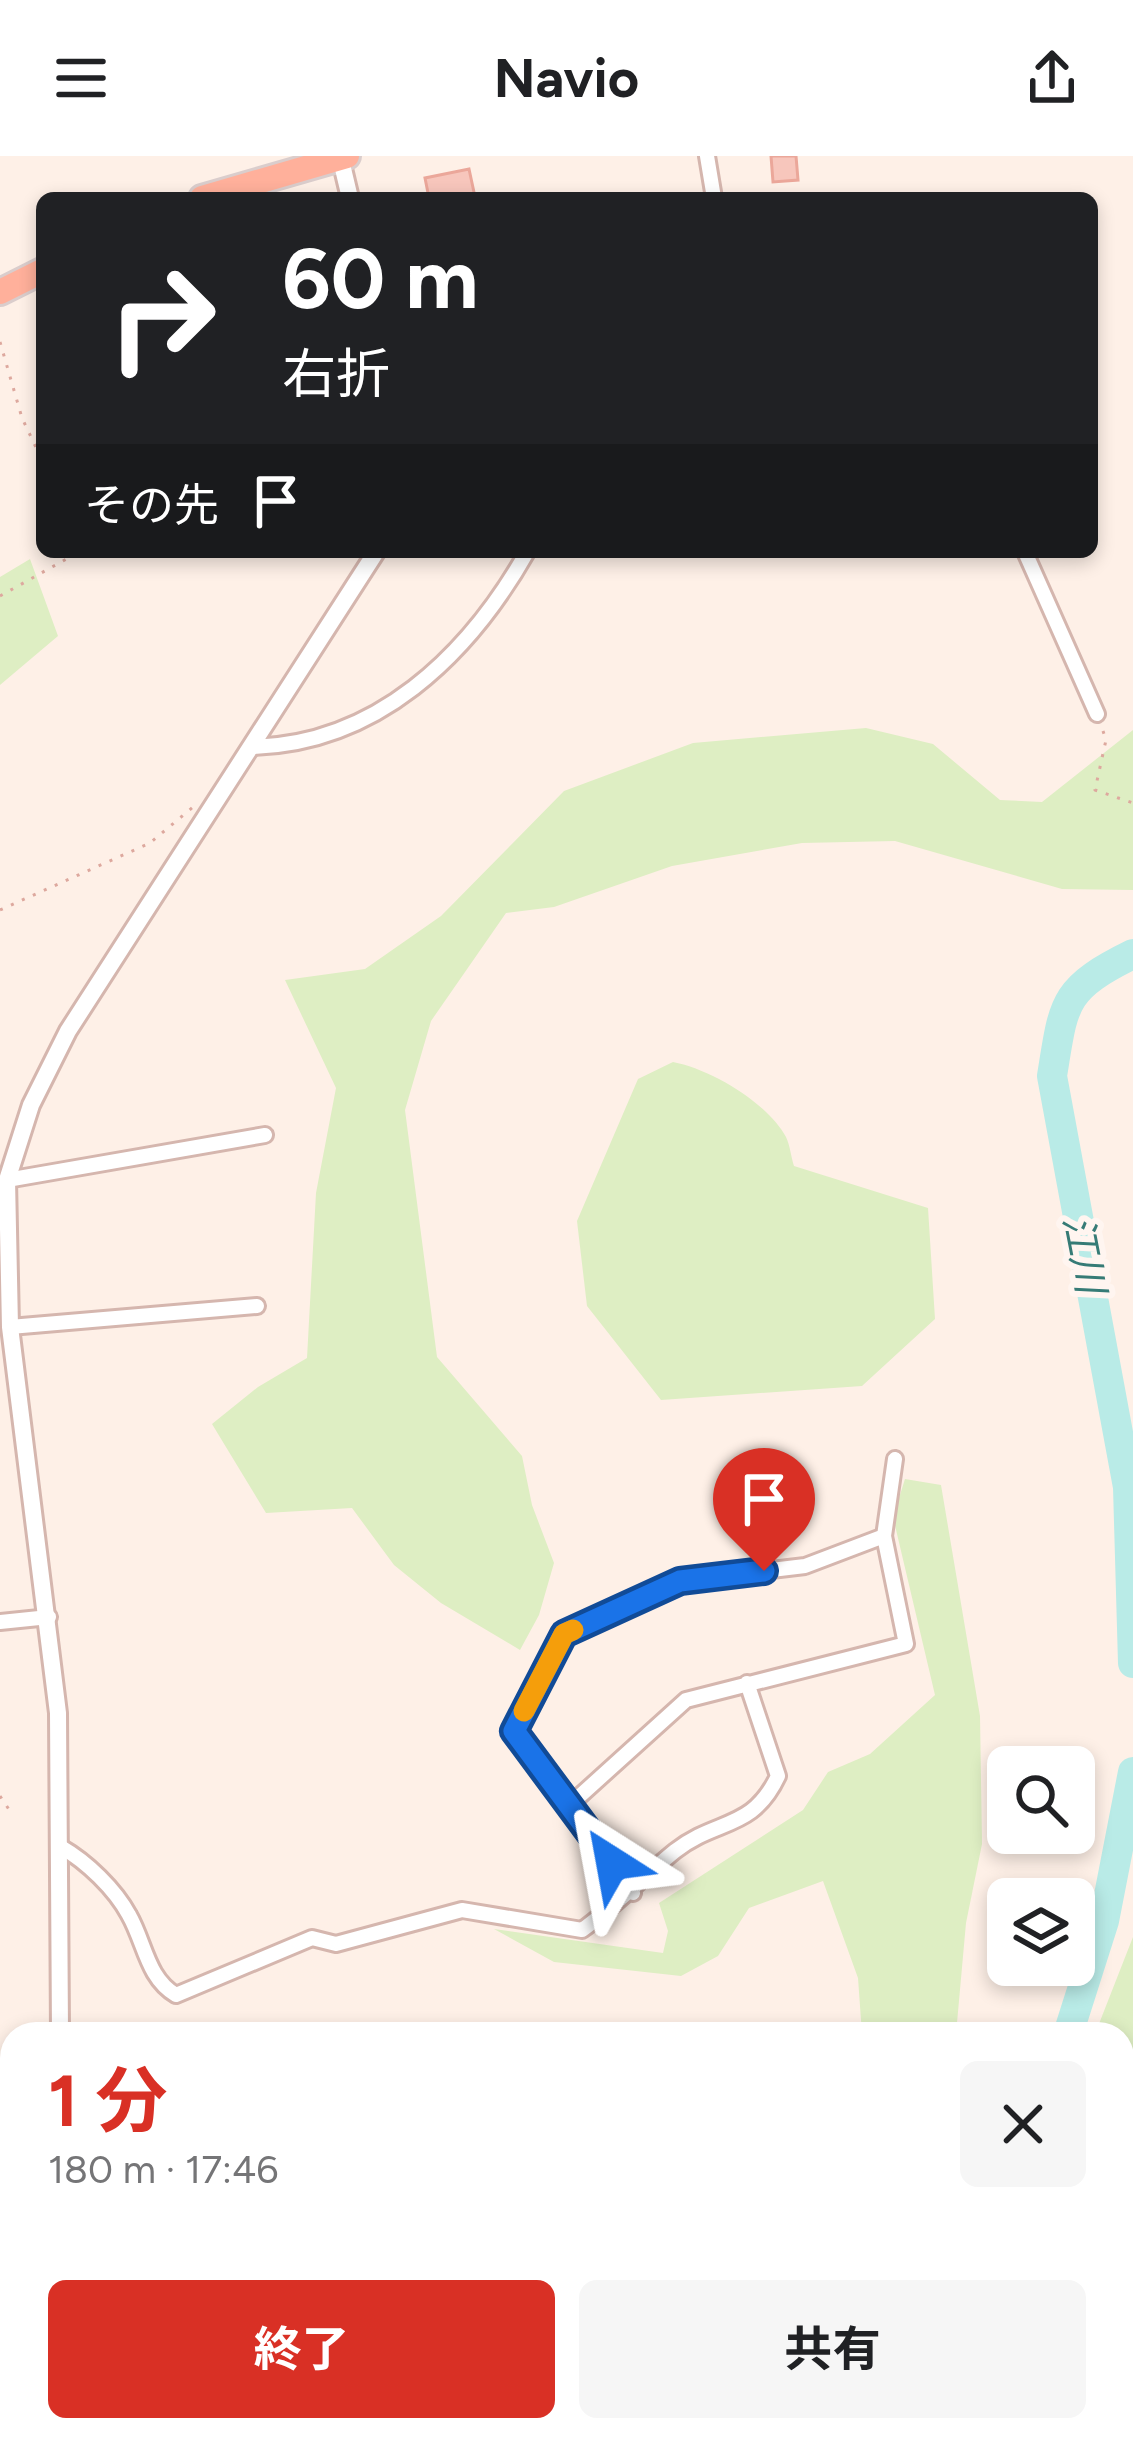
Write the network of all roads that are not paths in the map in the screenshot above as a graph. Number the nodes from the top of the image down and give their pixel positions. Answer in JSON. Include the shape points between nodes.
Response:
{"nodes":[{"id":1,"x":342,"y":156,"type":"edge"},
{"id":2,"x":707,"y":156,"type":"edge"},
{"id":3,"x":222,"y":192,"type":"edge"},
{"id":4,"x":349,"y":192,"type":"edge"},
{"id":5,"x":713,"y":192,"type":"edge"},
{"id":6,"x":36,"y":274,"type":"edge"},
{"id":7,"x":0,"y":292,"type":"edge"},
{"id":8,"x":372,"y":558,"type":"edge"},
{"id":9,"x":523,"y":558,"type":"edge"},
{"id":10,"x":1028,"y":558,"type":"edge"},
{"id":11,"x":1097,"y":714,"type":"road end"},
{"id":12,"x":250,"y":747,"type":"junction"},
{"id":13,"x":265,"y":1135,"type":"dead end"},
{"id":14,"x":7,"y":1180,"type":"junction"},
{"id":15,"x":257,"y":1306,"type":"dead end"},
{"id":16,"x":10,"y":1328,"type":"junction"},
{"id":17,"x":895,"y":1460,"type":"dead end"},
{"id":18,"x":884,"y":1536,"type":"junction"},
{"id":19,"x":49,"y":1618,"type":"junction"},
{"id":20,"x":0,"y":1622,"type":"edge"},
{"id":21,"x":747,"y":1683,"type":"junction"},
{"id":22,"x":572,"y":1803,"type":"junction"},
{"id":23,"x":61,"y":1847,"type":"junction"},
{"id":24,"x":633,"y":1893,"type":"junction"},
{"id":25,"x":60,"y":2022,"type":"edge"}],
"edges":[{"from":1,"to":3,"type":"highway"},
{"from":1,"to":4,"type":"street"},
{"from":2,"to":5,"type":"street"},
{"from":6,"to":7,"type":"highway"},
{"from":8,"to":12,"type":"street"},
{"from":9,"to":12,"type":"street","via":[[468,642],[424,682],[291,747]]},
{"from":10,"to":11,"type":"street"},
{"from":12,"to":14,"type":"street","via":[[68,1030],[31,1105]]},
{"from":13,"to":14,"type":"street"},
{"from":14,"to":16,"type":"street"},
{"from":15,"to":16,"type":"street"},
{"from":16,"to":19,"type":"street"},
{"from":17,"to":18,"type":"street"},
{"from":18,"to":21,"type":"street","via":[[906,1643]]},
{"from":18,"to":22,"type":"street","via":[[805,1566],[680,1581],[564,1634],[514,1731]]},
{"from":19,"to":20,"type":"street"},
{"from":19,"to":23,"type":"street"},
{"from":21,"to":22,"type":"street","via":[[686,1700]]},
{"from":21,"to":24,"type":"street","via":[[778,1776],[764,1806],[678,1849]]},
{"from":22,"to":24,"type":"street"},
{"from":23,"to":24,"type":"street","via":[[110,1888],[159,1986],[176,1995],[312,1939],[336,1944],[462,1910],[582,1930]]},
{"from":23,"to":25,"type":"street"}]}
